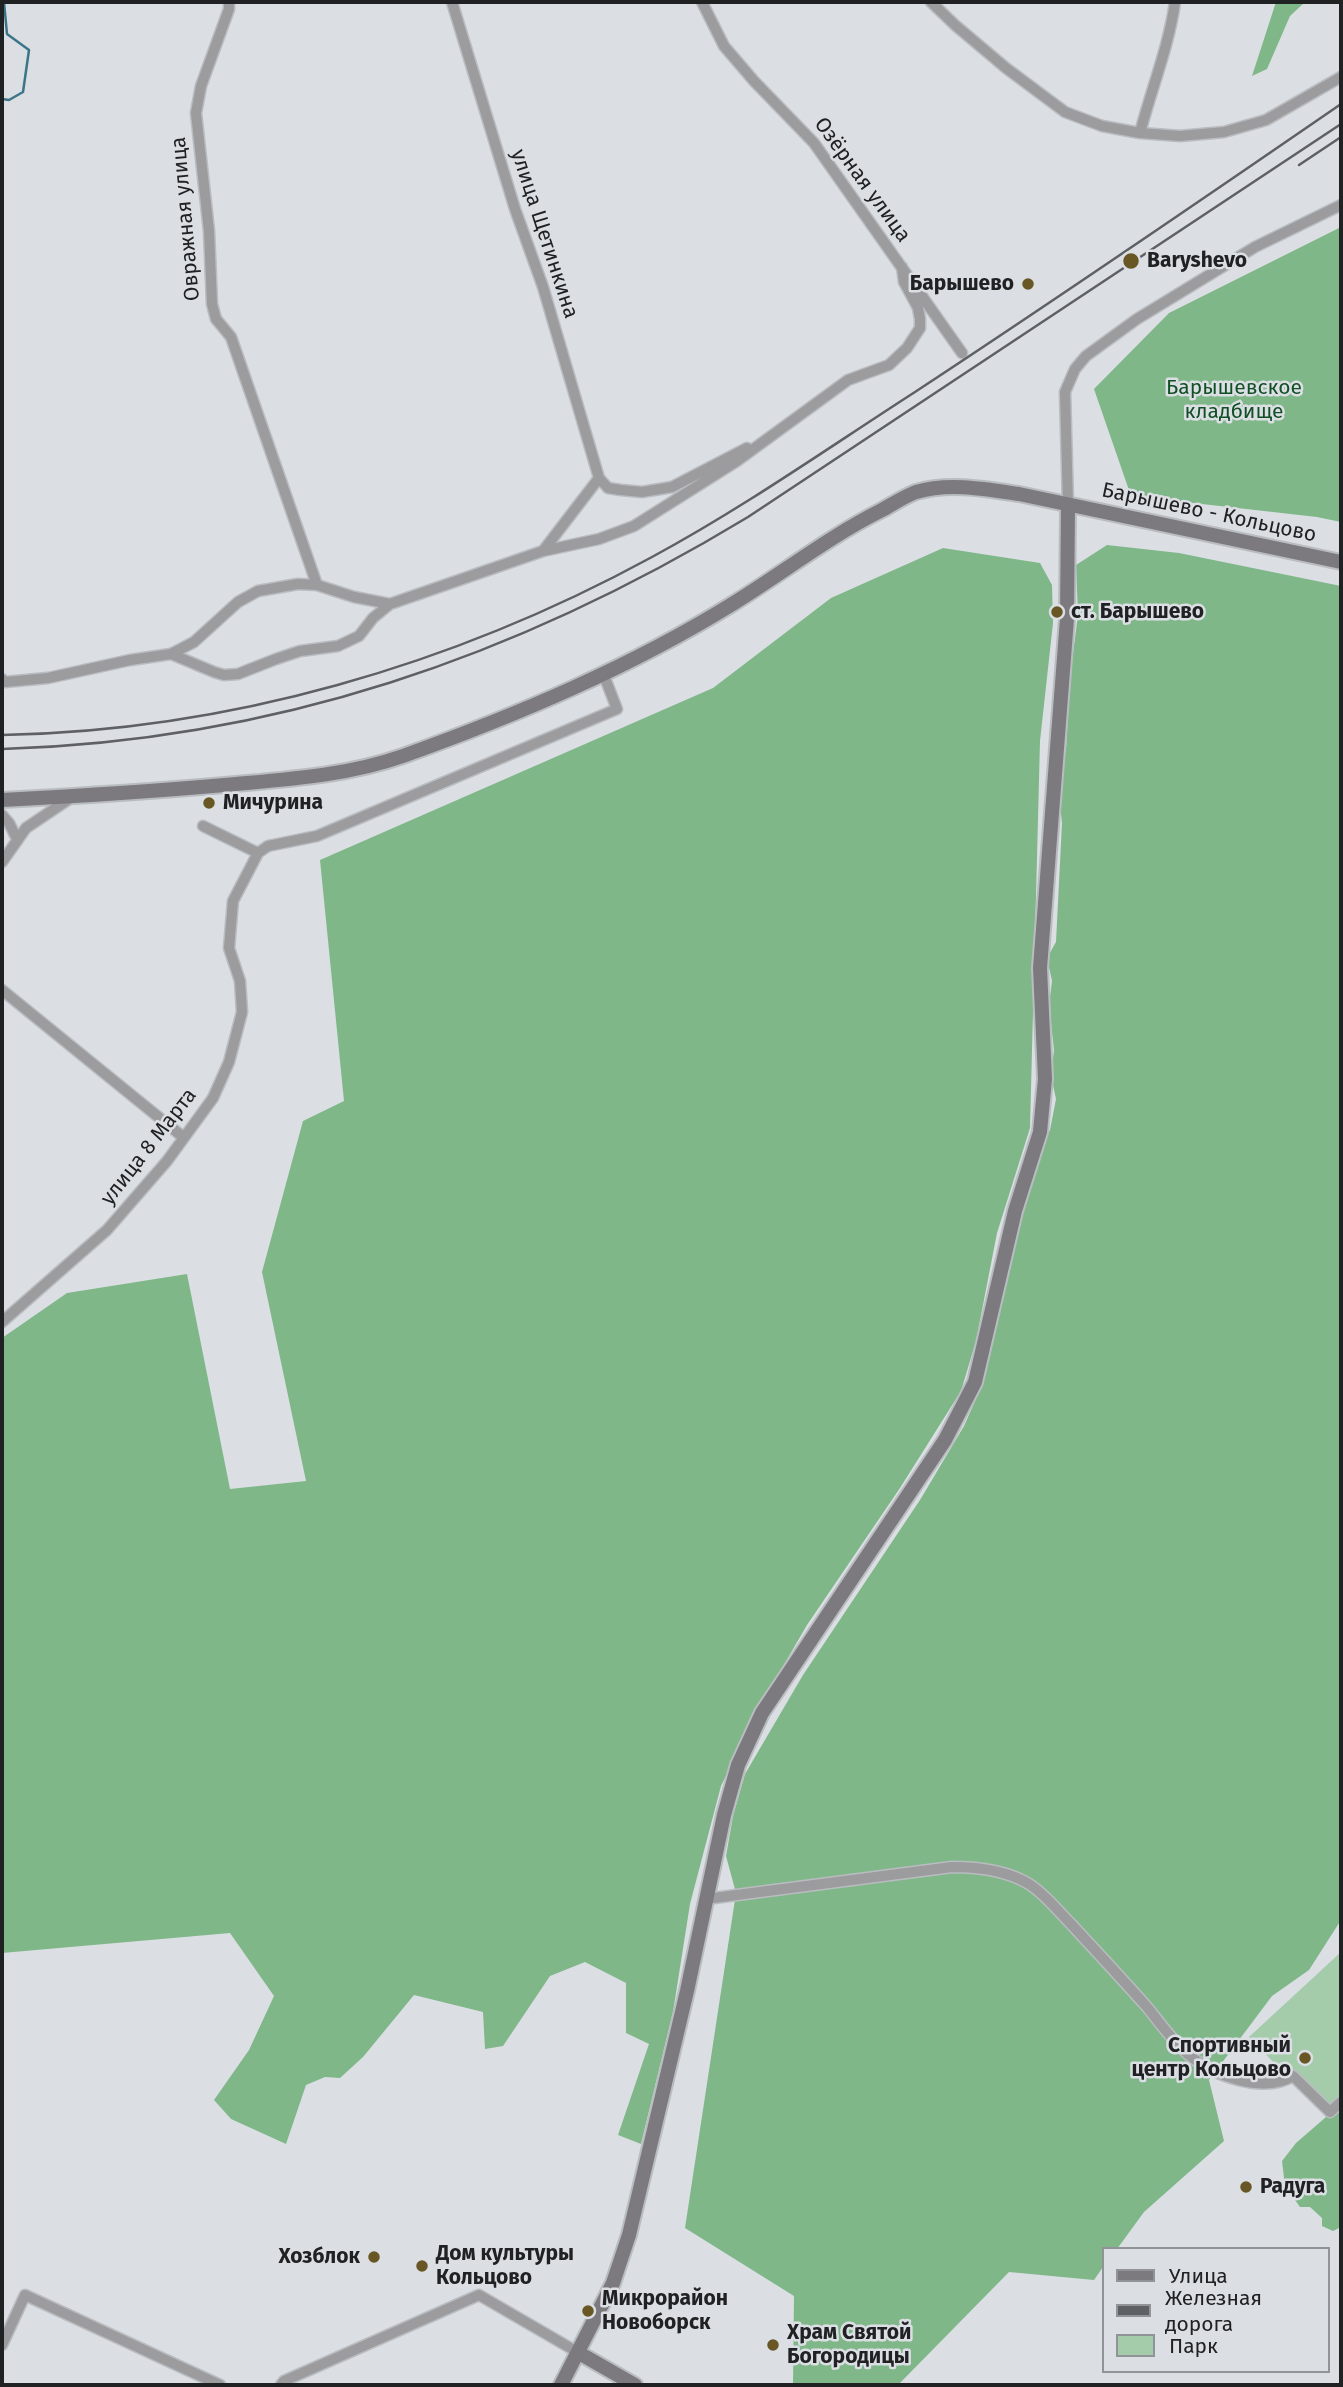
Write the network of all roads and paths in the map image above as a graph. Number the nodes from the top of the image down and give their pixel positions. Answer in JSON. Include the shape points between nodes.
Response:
{"nodes":[{"id":1,"x":229,"y":2,"type":"edge"},
{"id":2,"x":452,"y":2,"type":"edge"},
{"id":3,"x":702,"y":2,"type":"edge"},
{"id":4,"x":931,"y":2,"type":"edge"},
{"id":5,"x":1175,"y":2,"type":"edge"},
{"id":6,"x":1341,"y":77,"type":"edge"},
{"id":7,"x":1140,"y":133,"type":"junction"},
{"id":8,"x":1341,"y":205,"type":"edge"},
{"id":9,"x":902,"y":267,"type":"junction"},
{"id":10,"x":962,"y":353,"type":"dead end"},
{"id":11,"x":759,"y":443,"type":"junction"},
{"id":12,"x":599,"y":478,"type":"junction"},
{"id":13,"x":1068,"y":505,"type":"junction"},
{"id":14,"x":543,"y":551,"type":"junction"},
{"id":15,"x":1341,"y":562,"type":"edge"},
{"id":16,"x":317,"y":585,"type":"junction"},
{"id":17,"x":390,"y":604,"type":"junction"},
{"id":18,"x":171,"y":654,"type":"junction"},
{"id":19,"x":603,"y":673,"type":"junction"},
{"id":20,"x":2,"y":679,"type":"edge"},
{"id":21,"x":75,"y":796,"type":"junction"},
{"id":22,"x":2,"y":800,"type":"edge"},
{"id":23,"x":2,"y":815,"type":"edge"},
{"id":24,"x":203,"y":826,"type":"dead end"},
{"id":25,"x":16,"y":839,"type":"junction"},
{"id":26,"x":258,"y":853,"type":"junction"},
{"id":27,"x":2,"y":862,"type":"edge"},
{"id":28,"x":2,"y":989,"type":"edge"},
{"id":29,"x":183,"y":1137,"type":"junction"},
{"id":30,"x":2,"y":1322,"type":"edge"},
{"id":31,"x":706,"y":1899,"type":"junction"},
{"id":32,"x":1341,"y":2102,"type":"edge"},
{"id":33,"x":2,"y":2345,"type":"edge"},
{"id":34,"x":579,"y":2353,"type":"junction"},
{"id":35,"x":220,"y":2385,"type":"edge"},
{"id":36,"x":281,"y":2385,"type":"edge"},
{"id":37,"x":561,"y":2385,"type":"edge"},
{"id":38,"x":635,"y":2385,"type":"edge"}],
"edges":[{"from":1,"to":16,"type":"street","name":"Овражная улица","via":[[196,113],[212,304],[216,319],[231,337]]},
{"from":2,"to":12,"type":"street","name":"улица Щетинкина"},
{"from":3,"to":9,"type":"street","name":"Озёрная улица","via":[[724,46],[814,143]]},
{"from":4,"to":7,"type":"street","via":[[1065,112]]},
{"from":5,"to":7,"type":"street","via":[[1172,27]]},
{"from":6,"to":7,"type":"street","via":[[1266,120],[1224,132]]},
{"from":8,"to":13,"type":"street","via":[[1255,247],[1132,323],[1074,369],[1065,392]]},
{"from":9,"to":10,"type":"street","name":"Озёрная улица"},
{"from":9,"to":11,"type":"street","via":[[920,319],[920,328],[907,348],[889,365],[848,380]]},
{"from":11,"to":12,"type":"street","via":[[672,487],[621,490],[608,488]]},
{"from":11,"to":14,"type":"street","via":[[634,526]]},
{"from":12,"to":14,"type":"street"},
{"from":13,"to":15,"type":"main road","name":"Барышево - Кольцово"},
{"from":13,"to":19,"type":"main road","name":"Барышево - Кольцово","via":[[979,488],[916,492],[846,528],[647,653]]},
{"from":13,"to":31,"type":"main road","via":[[1067,619],[1040,968],[1045,1079],[1040,1132],[1015,1211],[975,1382],[945,1440],[762,1713],[738,1765]]},
{"from":14,"to":17,"type":"street"},
{"from":16,"to":17,"type":"street"},
{"from":16,"to":18,"type":"street","via":[[258,591],[238,602],[194,642]]},
{"from":17,"to":18,"type":"street","via":[[359,636],[338,646],[300,651],[238,674],[214,672]]},
{"from":18,"to":20,"type":"street","via":[[48,678]]},
{"from":19,"to":21,"type":"main road","name":"Барышево - Кольцово","via":[[400,757],[353,769],[274,781]]},
{"from":19,"to":26,"type":"street","via":[[617,709],[317,836],[268,846]]},
{"from":21,"to":22,"type":"main road","name":"Барышево - Кольцово"},
{"from":21,"to":25,"type":"street"},
{"from":23,"to":25,"type":"street"},
{"from":24,"to":26,"type":"street"},
{"from":25,"to":27,"type":"street"},
{"from":26,"to":29,"type":"street","name":"улица 8 Марта","via":[[233,901],[229,948],[240,981],[242,1012],[229,1062],[213,1098]]},
{"from":28,"to":29,"type":"street"},
{"from":29,"to":30,"type":"street","name":"улица 8 Марта","via":[[107,1230]]},
{"from":31,"to":32,"type":"street","via":[[952,1867],[1003,1873],[1029,1884],[1054,1906],[1189,2056],[1256,2085],[1293,2076],[1330,2112]]},
{"from":31,"to":34,"type":"main road","via":[[629,2235],[613,2283]]},
{"from":33,"to":35,"type":"street","via":[[25,2295]]},
{"from":34,"to":36,"type":"street","via":[[479,2295]]},
{"from":34,"to":37,"type":"main road"},
{"from":34,"to":38,"type":"main road"}]}
